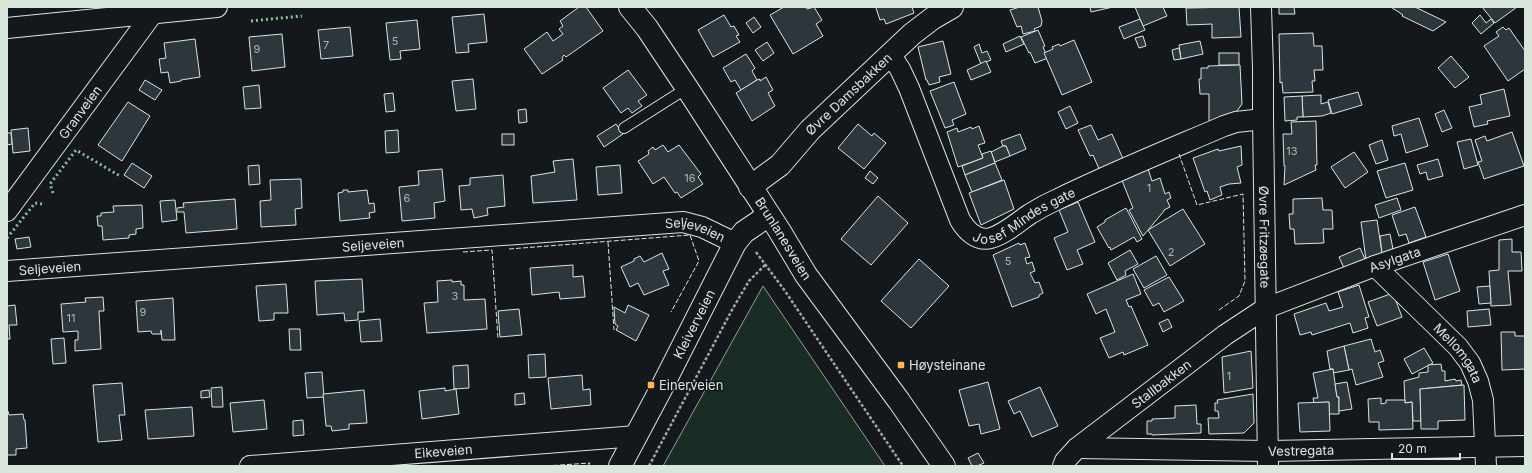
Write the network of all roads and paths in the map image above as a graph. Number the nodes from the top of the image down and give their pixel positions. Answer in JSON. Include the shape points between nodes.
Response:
{"nodes":[{"id":1,"x":217,"y":7,"type":"edge"},
{"id":2,"x":630,"y":7,"type":"edge"},
{"id":3,"x":952,"y":7,"type":"edge"},
{"id":4,"x":1261,"y":7,"type":"edge"},
{"id":5,"x":153,"y":13,"type":"junction"},
{"id":6,"x":7,"y":28,"type":"edge"},
{"id":7,"x":890,"y":54,"type":"junction"},
{"id":8,"x":687,"y":88,"type":"junction"},
{"id":9,"x":1263,"y":119,"type":"junction"},
{"id":10,"x":624,"y":128,"type":"dead end"},
{"id":11,"x":750,"y":187,"type":"junction"},
{"id":12,"x":7,"y":211,"type":"edge"},
{"id":13,"x":769,"y":215,"type":"junction"},
{"id":14,"x":1525,"y":215,"type":"edge"},
{"id":15,"x":735,"y":243,"type":"junction"},
{"id":16,"x":755,"y":251,"type":"dead end"},
{"id":17,"x":765,"y":265,"type":"junction"},
{"id":18,"x":1375,"y":266,"type":"junction"},
{"id":19,"x":7,"y":271,"type":"edge"},
{"id":20,"x":1266,"y":308,"type":"junction"},
{"id":21,"x":637,"y":436,"type":"junction"},
{"id":22,"x":1525,"y":446,"type":"edge"},
{"id":23,"x":1077,"y":448,"type":"junction"},
{"id":24,"x":1486,"y":457,"type":"edge"},
{"id":25,"x":1268,"y":458,"type":"edge"},
{"id":26,"x":250,"y":466,"type":"edge"},
{"id":27,"x":620,"y":466,"type":"edge"},
{"id":28,"x":649,"y":466,"type":"edge"},
{"id":29,"x":903,"y":466,"type":"edge"},
{"id":30,"x":944,"y":466,"type":"edge"},
{"id":31,"x":1063,"y":466,"type":"edge"}],
"edges":[{"from":1,"to":5,"type":"street"},
{"from":2,"to":8,"type":"main road","name":"Brunlanesveien"},
{"from":3,"to":7,"type":"main road","name":"Øvre Damsbakken","via":[[933,18]]},
{"from":4,"to":9,"type":"street","name":"Øvre Fritzøegate"},
{"from":5,"to":6,"type":"street"},
{"from":5,"to":12,"type":"street","name":"Granveien"},
{"from":7,"to":9,"type":"street","name":"Josef Mindes gate","via":[[909,88],[960,220],[965,230],[981,238],[990,239],[1058,199],[1224,126]]},
{"from":7,"to":11,"type":"main road","name":"Øvre Damsbakken","via":[[810,130],[780,165]]},
{"from":8,"to":10,"type":"lane"},
{"from":8,"to":11,"type":"main road","name":"Brunlanesveien"},
{"from":9,"to":20,"type":"street","name":"Øvre Fritzøegate"},
{"from":11,"to":13,"type":"main road","name":"Brunlanesveien"},
{"from":13,"to":15,"type":"main road","name":"Kleiverveien","via":[[744,232]]},
{"from":13,"to":30,"type":"main road","name":"Brunlanesveien","via":[[806,275]]},
{"from":14,"to":18,"type":"street","name":"Asylgata"},
{"from":15,"to":19,"type":"street","name":"Seljeveien","via":[[702,227],[683,222]]},
{"from":15,"to":21,"type":"main road","name":"Kleiverveien"},
{"from":16,"to":17,"type":"path"},
{"from":17,"to":28,"type":"path","via":[[749,281],[733,308]]},
{"from":17,"to":29,"type":"path"},
{"from":18,"to":20,"type":"street","name":"Asylgata"},
{"from":18,"to":24,"type":"street","name":"Mellomgata","via":[[1458,347],[1470,363],[1483,400]]},
{"from":20,"to":23,"type":"street","name":"Stallbakken","via":[[1225,335]]},
{"from":20,"to":25,"type":"street","name":"Øvre Fritzøegate"},
{"from":21,"to":26,"type":"street","name":"Eikeveien"},
{"from":21,"to":27,"type":"main road","name":"Kleiverveien"},
{"from":22,"to":24,"type":"street","name":"Vestregata"},
{"from":23,"to":25,"type":"street","name":"Vestregata"},
{"from":23,"to":31,"type":"street","name":"Stallbakken"},
{"from":24,"to":25,"type":"street","name":"Vestregata"}]}
